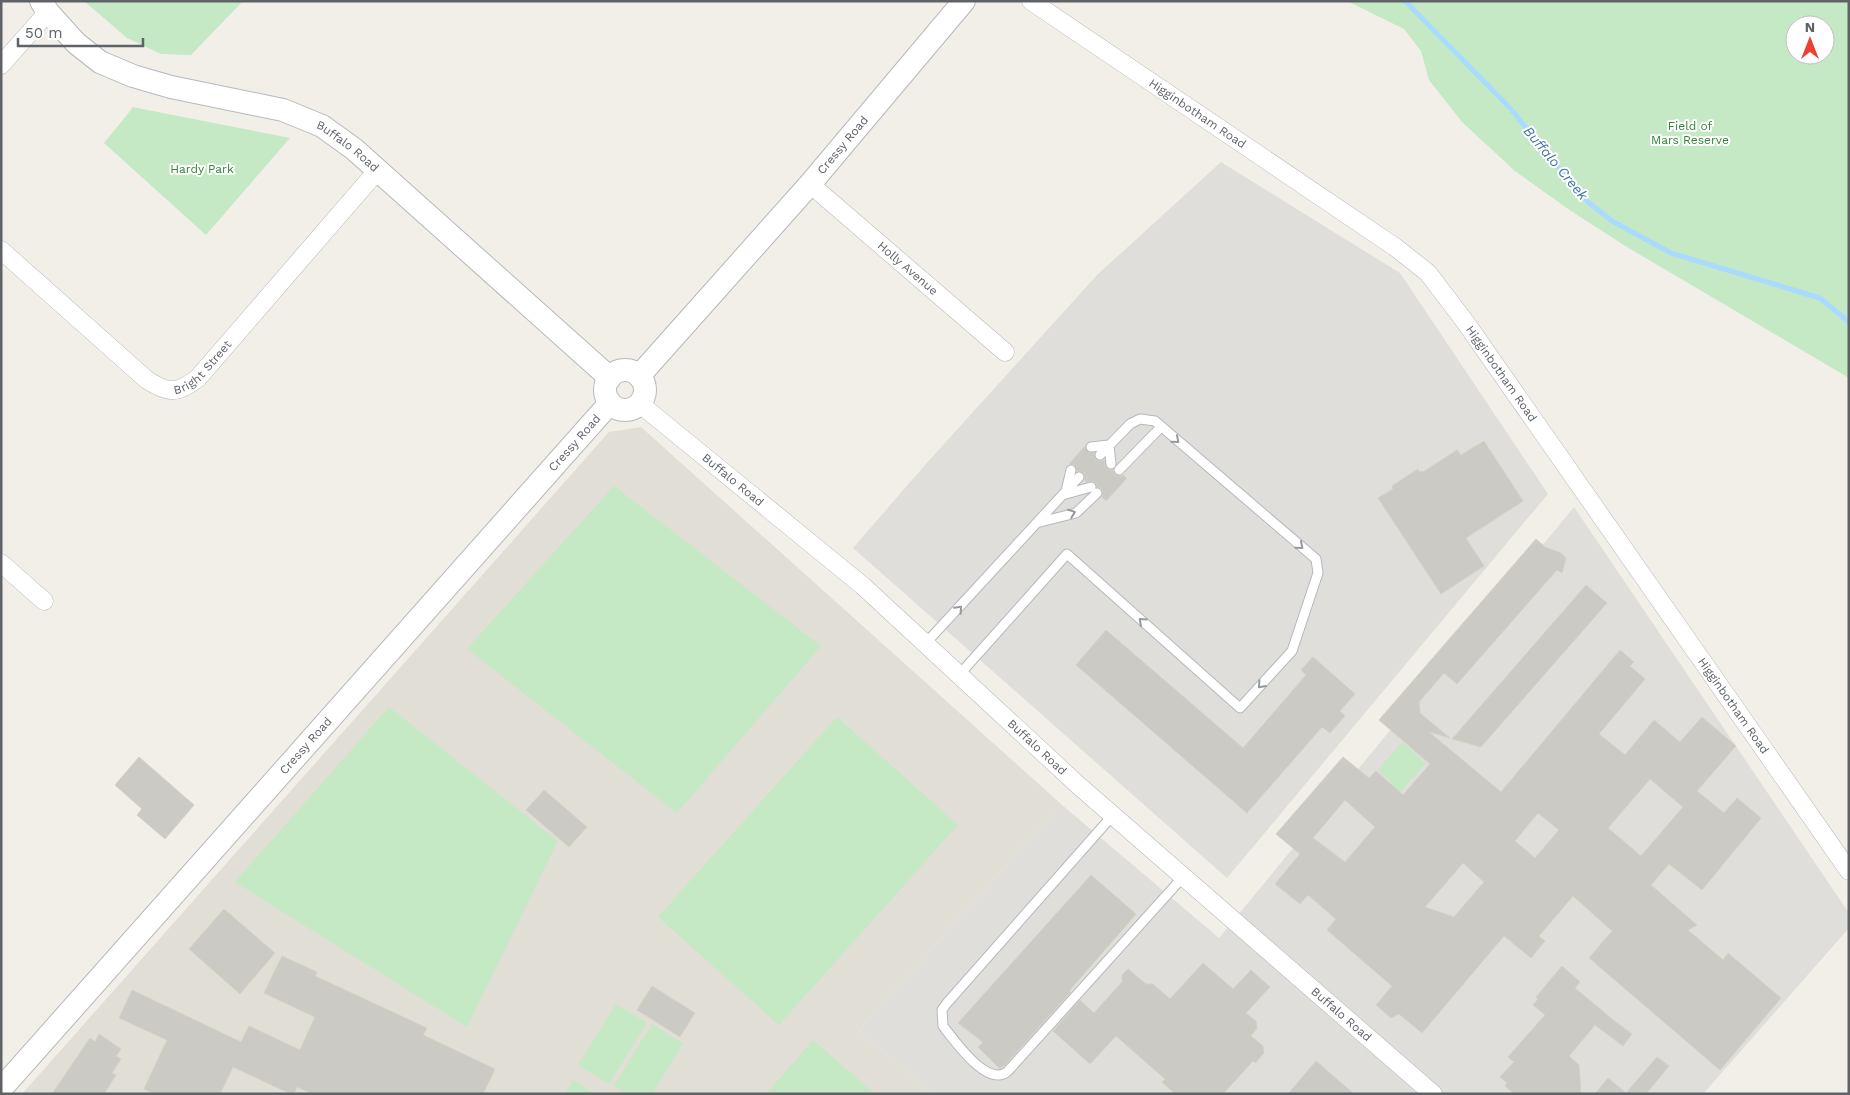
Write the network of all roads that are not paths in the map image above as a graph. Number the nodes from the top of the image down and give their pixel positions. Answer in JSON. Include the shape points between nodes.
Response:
{"nodes":[{"id":1,"x":964,"y":1,"type":"edge"},
{"id":2,"x":1031,"y":1,"type":"edge"},
{"id":3,"x":45,"y":7,"type":"edge"},
{"id":4,"x":1,"y":65,"type":"edge"},
{"id":5,"x":377,"y":171,"type":"junction"},
{"id":6,"x":810,"y":184,"type":"junction"},
{"id":7,"x":1,"y":250,"type":"edge"},
{"id":8,"x":1005,"y":352,"type":"dead end"},
{"id":9,"x":639,"y":376,"type":"junction"},
{"id":10,"x":610,"y":378,"type":"junction"},
{"id":11,"x":610,"y":404,"type":"junction"},
{"id":12,"x":640,"y":404,"type":"junction"},
{"id":13,"x":1161,"y":427,"type":"junction"},
{"id":14,"x":1109,"y":445,"type":"junction"},
{"id":15,"x":1091,"y":446,"type":"dead end"},
{"id":16,"x":1100,"y":454,"type":"dead end"},
{"id":17,"x":1111,"y":464,"type":"dead end"},
{"id":18,"x":1071,"y":470,"type":"dead end"},
{"id":19,"x":1119,"y":470,"type":"dead end"},
{"id":20,"x":1079,"y":477,"type":"dead end"},
{"id":21,"x":1066,"y":494,"type":"junction"},
{"id":22,"x":1040,"y":522,"type":"junction"},
{"id":23,"x":1,"y":563,"type":"edge"},
{"id":24,"x":44,"y":601,"type":"dead end"},
{"id":25,"x":925,"y":644,"type":"junction"},
{"id":26,"x":959,"y":675,"type":"junction"},
{"id":27,"x":1113,"y":815,"type":"junction"},
{"id":28,"x":1849,"y":871,"type":"edge"},
{"id":29,"x":1183,"y":877,"type":"junction"},
{"id":30,"x":1,"y":1089,"type":"edge"},
{"id":31,"x":1433,"y":1094,"type":"edge"}],
"edges":[{"from":1,"to":6,"type":"street","name":"Cressy Road"},
{"from":2,"to":28,"type":"street","name":"Higginbotham Road","via":[[1395,247],[1428,273]]},
{"from":3,"to":4,"type":"street"},
{"from":3,"to":5,"type":"street","name":"Buffalo Road","via":[[76,43],[100,62],[171,87],[283,110],[322,126]]},
{"from":5,"to":7,"type":"street","name":"Bright Street","via":[[198,378],[173,392],[147,380]]},
{"from":5,"to":10,"type":"street","name":"Buffalo Road"},
{"from":6,"to":8,"type":"street","name":"Holly Avenue"},
{"from":6,"to":9,"type":"street","name":"Cressy Road"},
{"from":9,"to":10,"type":"street","via":[[621,371]]},
{"from":9,"to":12,"type":"street","via":[[645,393]]},
{"from":10,"to":11,"type":"street","via":[[606,393]]},
{"from":11,"to":12,"type":"street","via":[[628,410]]},
{"from":11,"to":30,"type":"street","name":"Cressy Road"},
{"from":12,"to":25,"type":"street","name":"Buffalo Road","via":[[863,586]]},
{"from":13,"to":14,"type":"lane","via":[[1154,421],[1140,419],[1130,424]]},
{"from":13,"to":19,"type":"lane"},
{"from":13,"to":26,"type":"lane","one_way":true,"via":[[1316,559],[1318,573],[1292,651],[1240,708],[1067,554]]},
{"from":14,"to":15,"type":"lane"},
{"from":14,"to":16,"type":"lane"},
{"from":14,"to":17,"type":"lane"},
{"from":18,"to":21,"type":"lane"},
{"from":20,"to":21,"type":"lane"},
{"from":21,"to":22,"type":"lane"},
{"from":22,"to":21,"type":"lane","one_way":true,"via":[[1076,513],[1094,490]]},
{"from":25,"to":22,"type":"lane","one_way":true},
{"from":23,"to":24,"type":"street"},
{"from":25,"to":26,"type":"street","name":"Buffalo Road"},
{"from":26,"to":27,"type":"street","name":"Buffalo Road"},
{"from":27,"to":29,"type":"street","name":"Buffalo Road"},
{"from":27,"to":29,"type":"lane","via":[[942,1010],[942,1026],[981,1068],[995,1076],[1008,1071]]},
{"from":29,"to":31,"type":"street","name":"Buffalo Road"}]}
